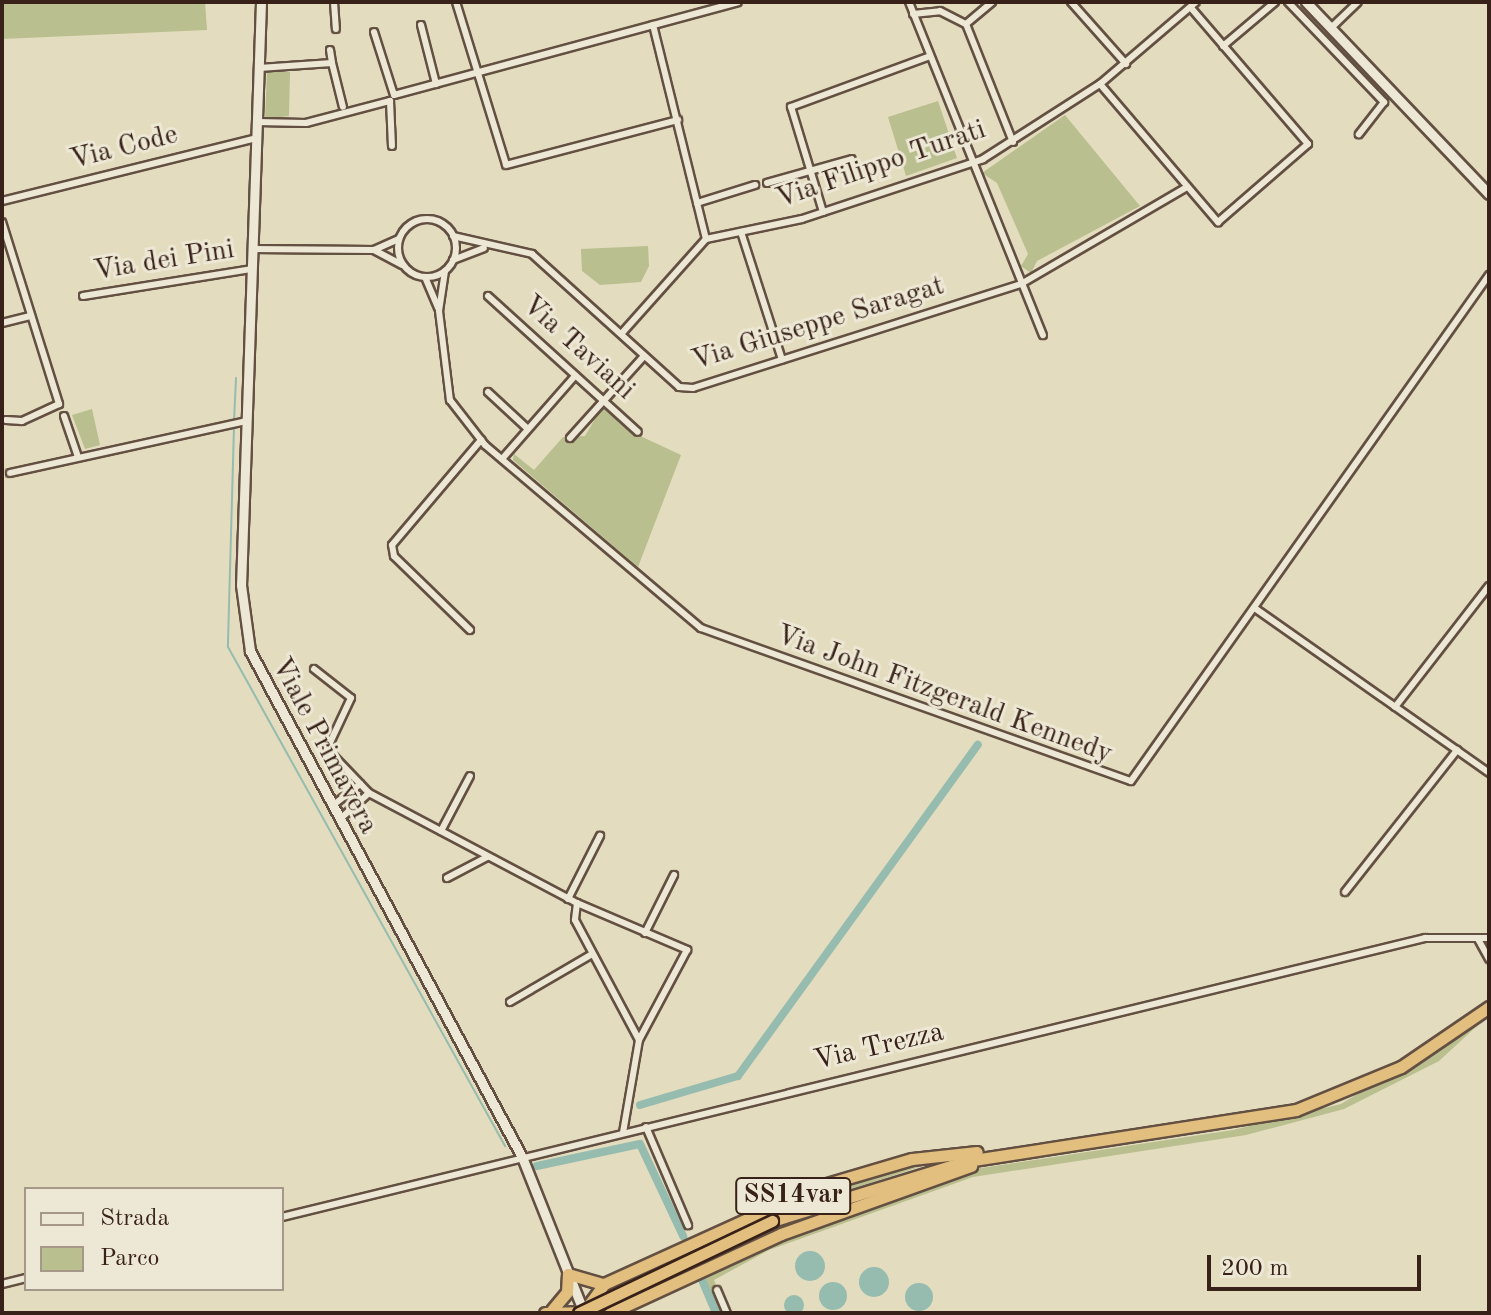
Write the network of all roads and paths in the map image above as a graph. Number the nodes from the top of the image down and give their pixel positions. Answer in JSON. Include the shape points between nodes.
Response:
{"nodes":[{"id":1,"x":261,"y":2,"type":"edge"},
{"id":2,"x":334,"y":2,"type":"edge"},
{"id":3,"x":456,"y":2,"type":"edge"},
{"id":4,"x":738,"y":2,"type":"edge"},
{"id":5,"x":909,"y":2,"type":"edge"},
{"id":6,"x":992,"y":2,"type":"edge"},
{"id":7,"x":1071,"y":2,"type":"edge"},
{"id":8,"x":1275,"y":2,"type":"edge"},
{"id":9,"x":1288,"y":2,"type":"edge"},
{"id":10,"x":1306,"y":2,"type":"edge"},
{"id":11,"x":1358,"y":2,"type":"edge"},
{"id":12,"x":1194,"y":5,"type":"edge"},
{"id":13,"x":913,"y":14,"type":"junction"},
{"id":14,"x":966,"y":24,"type":"junction"},
{"id":15,"x":421,"y":25,"type":"dead end"},
{"id":16,"x":653,"y":25,"type":"junction"},
{"id":17,"x":1331,"y":28,"type":"junction"},
{"id":18,"x":336,"y":29,"type":"dead end"},
{"id":19,"x":374,"y":32,"type":"dead end"},
{"id":20,"x":1223,"y":46,"type":"junction"},
{"id":21,"x":330,"y":50,"type":"dead end"},
{"id":22,"x":928,"y":57,"type":"junction"},
{"id":23,"x":332,"y":63,"type":"junction"},
{"id":24,"x":1126,"y":64,"type":"junction"},
{"id":25,"x":259,"y":68,"type":"junction"},
{"id":26,"x":475,"y":73,"type":"junction"},
{"id":27,"x":436,"y":84,"type":"junction"},
{"id":28,"x":1100,"y":84,"type":"junction"},
{"id":29,"x":343,"y":107,"type":"dead end"},
{"id":30,"x":678,"y":120,"type":"junction"},
{"id":31,"x":257,"y":122,"type":"junction"},
{"id":32,"x":1359,"y":134,"type":"dead end"},
{"id":33,"x":256,"y":138,"type":"junction"},
{"id":34,"x":1013,"y":142,"type":"junction"},
{"id":35,"x":392,"y":146,"type":"dead end"},
{"id":36,"x":852,"y":159,"type":"dead end"},
{"id":37,"x":969,"y":164,"type":"junction"},
{"id":38,"x":811,"y":172,"type":"junction"},
{"id":39,"x":1475,"y":176,"type":"junction"},
{"id":40,"x":767,"y":183,"type":"dead end"},
{"id":41,"x":755,"y":185,"type":"dead end"},
{"id":42,"x":1489,"y":186,"type":"edge"},
{"id":43,"x":1187,"y":187,"type":"junction"},
{"id":44,"x":1489,"y":194,"type":"edge"},
{"id":45,"x":2,"y":201,"type":"edge"},
{"id":46,"x":697,"y":203,"type":"junction"},
{"id":47,"x":823,"y":212,"type":"junction"},
{"id":48,"x":2,"y":222,"type":"edge"},
{"id":49,"x":741,"y":232,"type":"junction"},
{"id":50,"x":453,"y":236,"type":"junction"},
{"id":51,"x":399,"y":239,"type":"junction"},
{"id":52,"x":706,"y":239,"type":"junction"},
{"id":53,"x":485,"y":248,"type":"junction"},
{"id":54,"x":252,"y":249,"type":"junction"},
{"id":55,"x":374,"y":250,"type":"junction"},
{"id":56,"x":12,"y":254,"type":"junction"},
{"id":57,"x":2,"y":256,"type":"edge"},
{"id":58,"x":453,"y":260,"type":"junction"},
{"id":59,"x":406,"y":268,"type":"junction"},
{"id":60,"x":251,"y":269,"type":"junction"},
{"id":61,"x":445,"y":271,"type":"junction"},
{"id":62,"x":1489,"y":275,"type":"edge"},
{"id":63,"x":425,"y":277,"type":"junction"},
{"id":64,"x":1021,"y":284,"type":"junction"},
{"id":65,"x":83,"y":296,"type":"dead end"},
{"id":66,"x":488,"y":296,"type":"dead end"},
{"id":67,"x":439,"y":311,"type":"junction"},
{"id":68,"x":31,"y":316,"type":"junction"},
{"id":69,"x":2,"y":323,"type":"edge"},
{"id":70,"x":622,"y":333,"type":"junction"},
{"id":71,"x":1043,"y":335,"type":"dead end"},
{"id":72,"x":644,"y":356,"type":"junction"},
{"id":73,"x":782,"y":360,"type":"junction"},
{"id":74,"x":575,"y":376,"type":"junction"},
{"id":75,"x":488,"y":392,"type":"dead end"},
{"id":76,"x":605,"y":400,"type":"junction"},
{"id":77,"x":64,"y":416,"type":"dead end"},
{"id":78,"x":6,"y":420,"type":"dead end"},
{"id":79,"x":244,"y":421,"type":"junction"},
{"id":80,"x":528,"y":429,"type":"junction"},
{"id":81,"x":638,"y":432,"type":"dead end"},
{"id":82,"x":570,"y":438,"type":"dead end"},
{"id":83,"x":481,"y":440,"type":"junction"},
{"id":84,"x":78,"y":457,"type":"junction"},
{"id":85,"x":502,"y":459,"type":"junction"},
{"id":86,"x":10,"y":473,"type":"dead end"},
{"id":87,"x":1489,"y":586,"type":"edge"},
{"id":88,"x":1256,"y":609,"type":"junction"},
{"id":89,"x":470,"y":630,"type":"dead end"},
{"id":90,"x":314,"y":669,"type":"dead end"},
{"id":91,"x":1395,"y":707,"type":"junction"},
{"id":92,"x":1457,"y":750,"type":"junction"},
{"id":93,"x":1489,"y":773,"type":"edge"},
{"id":94,"x":470,"y":776,"type":"dead end"},
{"id":95,"x":360,"y":784,"type":"junction"},
{"id":96,"x":369,"y":793,"type":"junction"},
{"id":97,"x":330,"y":807,"type":"junction"},
{"id":98,"x":338,"y":822,"type":"junction"},
{"id":99,"x":441,"y":831,"type":"junction"},
{"id":100,"x":600,"y":836,"type":"dead end"},
{"id":101,"x":487,"y":857,"type":"junction"},
{"id":102,"x":674,"y":875,"type":"dead end"},
{"id":103,"x":447,"y":878,"type":"dead end"},
{"id":104,"x":1345,"y":892,"type":"dead end"},
{"id":105,"x":568,"y":899,"type":"junction"},
{"id":106,"x":577,"y":903,"type":"junction"},
{"id":107,"x":645,"y":933,"type":"junction"},
{"id":108,"x":1489,"y":938,"type":"edge"},
{"id":109,"x":1478,"y":939,"type":"junction"},
{"id":110,"x":592,"y":954,"type":"junction"},
{"id":111,"x":1489,"y":959,"type":"edge"},
{"id":112,"x":510,"y":1002,"type":"dead end"},
{"id":113,"x":1489,"y":1007,"type":"edge"},
{"id":114,"x":639,"y":1040,"type":"junction"},
{"id":115,"x":646,"y":1127,"type":"junction"},
{"id":116,"x":623,"y":1133,"type":"junction"},
{"id":117,"x":1033,"y":1150,"type":"junction"},
{"id":118,"x":522,"y":1157,"type":"junction"},
{"id":119,"x":284,"y":1217,"type":"edge"},
{"id":120,"x":688,"y":1225,"type":"dead end"},
{"id":121,"x":568,"y":1274,"type":"junction"},
{"id":122,"x":24,"y":1278,"type":"edge"},
{"id":123,"x":2,"y":1284,"type":"edge"},
{"id":124,"x":604,"y":1284,"type":"junction"},
{"id":125,"x":717,"y":1290,"type":"dead end"},
{"id":126,"x":549,"y":1311,"type":"edge"},
{"id":127,"x":584,"y":1313,"type":"edge"},
{"id":128,"x":613,"y":1313,"type":"edge"},
{"id":129,"x":727,"y":1313,"type":"edge"}],
"edges":[{"from":1,"to":25,"type":"main road","name":"Viale Primavera"},
{"from":2,"to":18,"type":"street"},
{"from":3,"to":26,"type":"street"},
{"from":4,"to":16,"type":"street"},
{"from":5,"to":13,"type":"street"},
{"from":6,"to":14,"type":"street"},
{"from":7,"to":24,"type":"street"},
{"from":8,"to":20,"type":"street"},
{"from":9,"to":32,"type":"street","via":[[1384,102]]},
{"from":10,"to":17,"type":"main road"},
{"from":11,"to":17,"type":"street"},
{"from":12,"to":20,"type":"street"},
{"from":12,"to":24,"type":"street","name":"Via Filippo Turati"},
{"from":13,"to":14,"type":"street","via":[[940,11]]},
{"from":13,"to":22,"type":"street"},
{"from":14,"to":34,"type":"street"},
{"from":15,"to":27,"type":"street"},
{"from":16,"to":26,"type":"street"},
{"from":16,"to":30,"type":"street"},
{"from":17,"to":39,"type":"main road"},
{"from":19,"to":27,"type":"street","via":[[390,93]]},
{"from":20,"to":43,"type":"street","via":[[1308,144],[1218,222]]},
{"from":21,"to":23,"type":"street"},
{"from":22,"to":37,"type":"street"},
{"from":22,"to":38,"type":"street","via":[[795,102]]},
{"from":23,"to":25,"type":"street"},
{"from":23,"to":29,"type":"street"},
{"from":24,"to":28,"type":"street","name":"Via Filippo Turati"},
{"from":25,"to":31,"type":"main road","name":"Viale Primavera"},
{"from":26,"to":27,"type":"street"},
{"from":26,"to":30,"type":"street","via":[[506,165]]},
{"from":28,"to":34,"type":"street","name":"Via Filippo Turati"},
{"from":28,"to":43,"type":"street"},
{"from":30,"to":46,"type":"street"},
{"from":31,"to":33,"type":"main road","name":"Viale Primavera"},
{"from":31,"to":35,"type":"street","via":[[306,123],[390,101]]},
{"from":33,"to":45,"type":"street","name":"Via Code"},
{"from":33,"to":54,"type":"main road","name":"Viale Primavera"},
{"from":34,"to":37,"type":"street","name":"Via Filippo Turati"},
{"from":36,"to":38,"type":"street"},
{"from":37,"to":47,"type":"street","name":"Via Filippo Turati"},
{"from":37,"to":64,"type":"street"},
{"from":38,"to":40,"type":"street"},
{"from":38,"to":47,"type":"street"},
{"from":39,"to":42,"type":"main road"},
{"from":39,"to":44,"type":"main road"},
{"from":41,"to":46,"type":"street"},
{"from":43,"to":64,"type":"street","name":"Via Giuseppe Saragat"},
{"from":46,"to":52,"type":"street"},
{"from":47,"to":49,"type":"street","name":"Via Filippo Turati"},
{"from":48,"to":56,"type":"street"},
{"from":49,"to":52,"type":"street","name":"Via Filippo Turati"},
{"from":49,"to":73,"type":"street"},
{"from":50,"to":51,"type":"street","via":[[426,219]]},
{"from":50,"to":53,"type":"street","name":"Via Giuseppe Saragat"},
{"from":50,"to":58,"type":"street"},
{"from":51,"to":55,"type":"street"},
{"from":51,"to":59,"type":"street"},
{"from":52,"to":70,"type":"street"},
{"from":53,"to":58,"type":"street","name":"Via Giuseppe Saragat"},
{"from":53,"to":70,"type":"street","name":"Via Giuseppe Saragat","via":[[532,254]]},
{"from":54,"to":55,"type":"street"},
{"from":54,"to":60,"type":"main road","name":"Viale Primavera"},
{"from":55,"to":59,"type":"street"},
{"from":56,"to":57,"type":"street"},
{"from":56,"to":68,"type":"street"},
{"from":58,"to":61,"type":"street","name":"Via John Fitzgerald Kennedy"},
{"from":59,"to":63,"type":"street"},
{"from":60,"to":65,"type":"street","name":"Via dei Pini"},
{"from":60,"to":79,"type":"main road","name":"Viale Primavera"},
{"from":61,"to":63,"type":"street"},
{"from":61,"to":67,"type":"street","name":"Via John Fitzgerald Kennedy"},
{"from":62,"to":88,"type":"street","name":"Via John Fitzgerald Kennedy"},
{"from":63,"to":67,"type":"street","name":"Via John Fitzgerald Kennedy"},
{"from":64,"to":71,"type":"street"},
{"from":64,"to":73,"type":"street","name":"Via Giuseppe Saragat"},
{"from":66,"to":74,"type":"street","name":"Via Taviani"},
{"from":67,"to":83,"type":"street","name":"Via John Fitzgerald Kennedy","via":[[446,389]]},
{"from":68,"to":69,"type":"street"},
{"from":68,"to":78,"type":"street","via":[[58,407]]},
{"from":70,"to":72,"type":"street","name":"Via Giuseppe Saragat"},
{"from":72,"to":73,"type":"street","name":"Via Giuseppe Saragat","via":[[679,387],[693,388]]},
{"from":72,"to":76,"type":"street"},
{"from":74,"to":76,"type":"street","name":"Via Taviani"},
{"from":74,"to":80,"type":"street"},
{"from":75,"to":80,"type":"street"},
{"from":76,"to":81,"type":"street","name":"Via Taviani"},
{"from":76,"to":82,"type":"street"},
{"from":77,"to":84,"type":"street"},
{"from":79,"to":84,"type":"street"},
{"from":79,"to":97,"type":"main road","name":"Viale Primavera","via":[[243,620],[265,688]]},
{"from":80,"to":85,"type":"street"},
{"from":83,"to":85,"type":"street","name":"Via John Fitzgerald Kennedy"},
{"from":83,"to":89,"type":"street","via":[[392,545],[394,556]]},
{"from":84,"to":86,"type":"street"},
{"from":85,"to":88,"type":"street","name":"Via John Fitzgerald Kennedy","via":[[701,628],[1120,781],[1138,778]]},
{"from":87,"to":91,"type":"street"},
{"from":88,"to":91,"type":"street"},
{"from":90,"to":95,"type":"street","via":[[351,698],[327,749]]},
{"from":91,"to":92,"type":"street"},
{"from":92,"to":93,"type":"street"},
{"from":92,"to":104,"type":"street"},
{"from":94,"to":99,"type":"street"},
{"from":95,"to":96,"type":"street"},
{"from":95,"to":97,"type":"street"},
{"from":96,"to":98,"type":"street"},
{"from":96,"to":99,"type":"street"},
{"from":97,"to":98,"type":"main road","name":"Viale Primavera"},
{"from":98,"to":118,"type":"main road","name":"Viale Primavera"},
{"from":99,"to":101,"type":"street"},
{"from":100,"to":105,"type":"street"},
{"from":101,"to":103,"type":"street"},
{"from":101,"to":105,"type":"street"},
{"from":102,"to":107,"type":"street"},
{"from":105,"to":106,"type":"street"},
{"from":106,"to":107,"type":"street"},
{"from":106,"to":110,"type":"street","via":[[575,920]]},
{"from":107,"to":114,"type":"street","via":[[687,950],[689,958]]},
{"from":108,"to":109,"type":"street","name":"Via Trezza"},
{"from":109,"to":111,"type":"street"},
{"from":109,"to":115,"type":"street","name":"Via Trezza","via":[[1425,938]]},
{"from":110,"to":112,"type":"street"},
{"from":110,"to":114,"type":"street"},
{"from":113,"to":117,"type":"highway","via":[[1401,1067],[1311,1105],[1229,1125]]},
{"from":114,"to":116,"type":"street"},
{"from":115,"to":116,"type":"street","name":"Via Trezza"},
{"from":115,"to":120,"type":"street"},
{"from":116,"to":118,"type":"street","name":"Via Trezza"},
{"from":117,"to":124,"type":"highway","number":"SS14var","via":[[931,1156],[865,1171],[747,1214]]},
{"from":117,"to":127,"type":"highway","bridge":true,"via":[[895,1178],[772,1221]]},
{"from":117,"to":128,"type":"highway","number":"SS14var","via":[[781,1234]]},
{"from":118,"to":119,"type":"street","name":"Via Trezza"},
{"from":118,"to":121,"type":"main road","name":"Viale Primavera"},
{"from":121,"to":124,"type":"highway"},
{"from":121,"to":126,"type":"highway","via":[[567,1292]]},
{"from":121,"to":127,"type":"main road","name":"Viale Primavera"},
{"from":122,"to":123,"type":"street"},
{"from":124,"to":127,"type":"highway","number":"SS14var"},
{"from":125,"to":129,"type":"street"},
{"from":126,"to":127,"type":"highway"}]}
